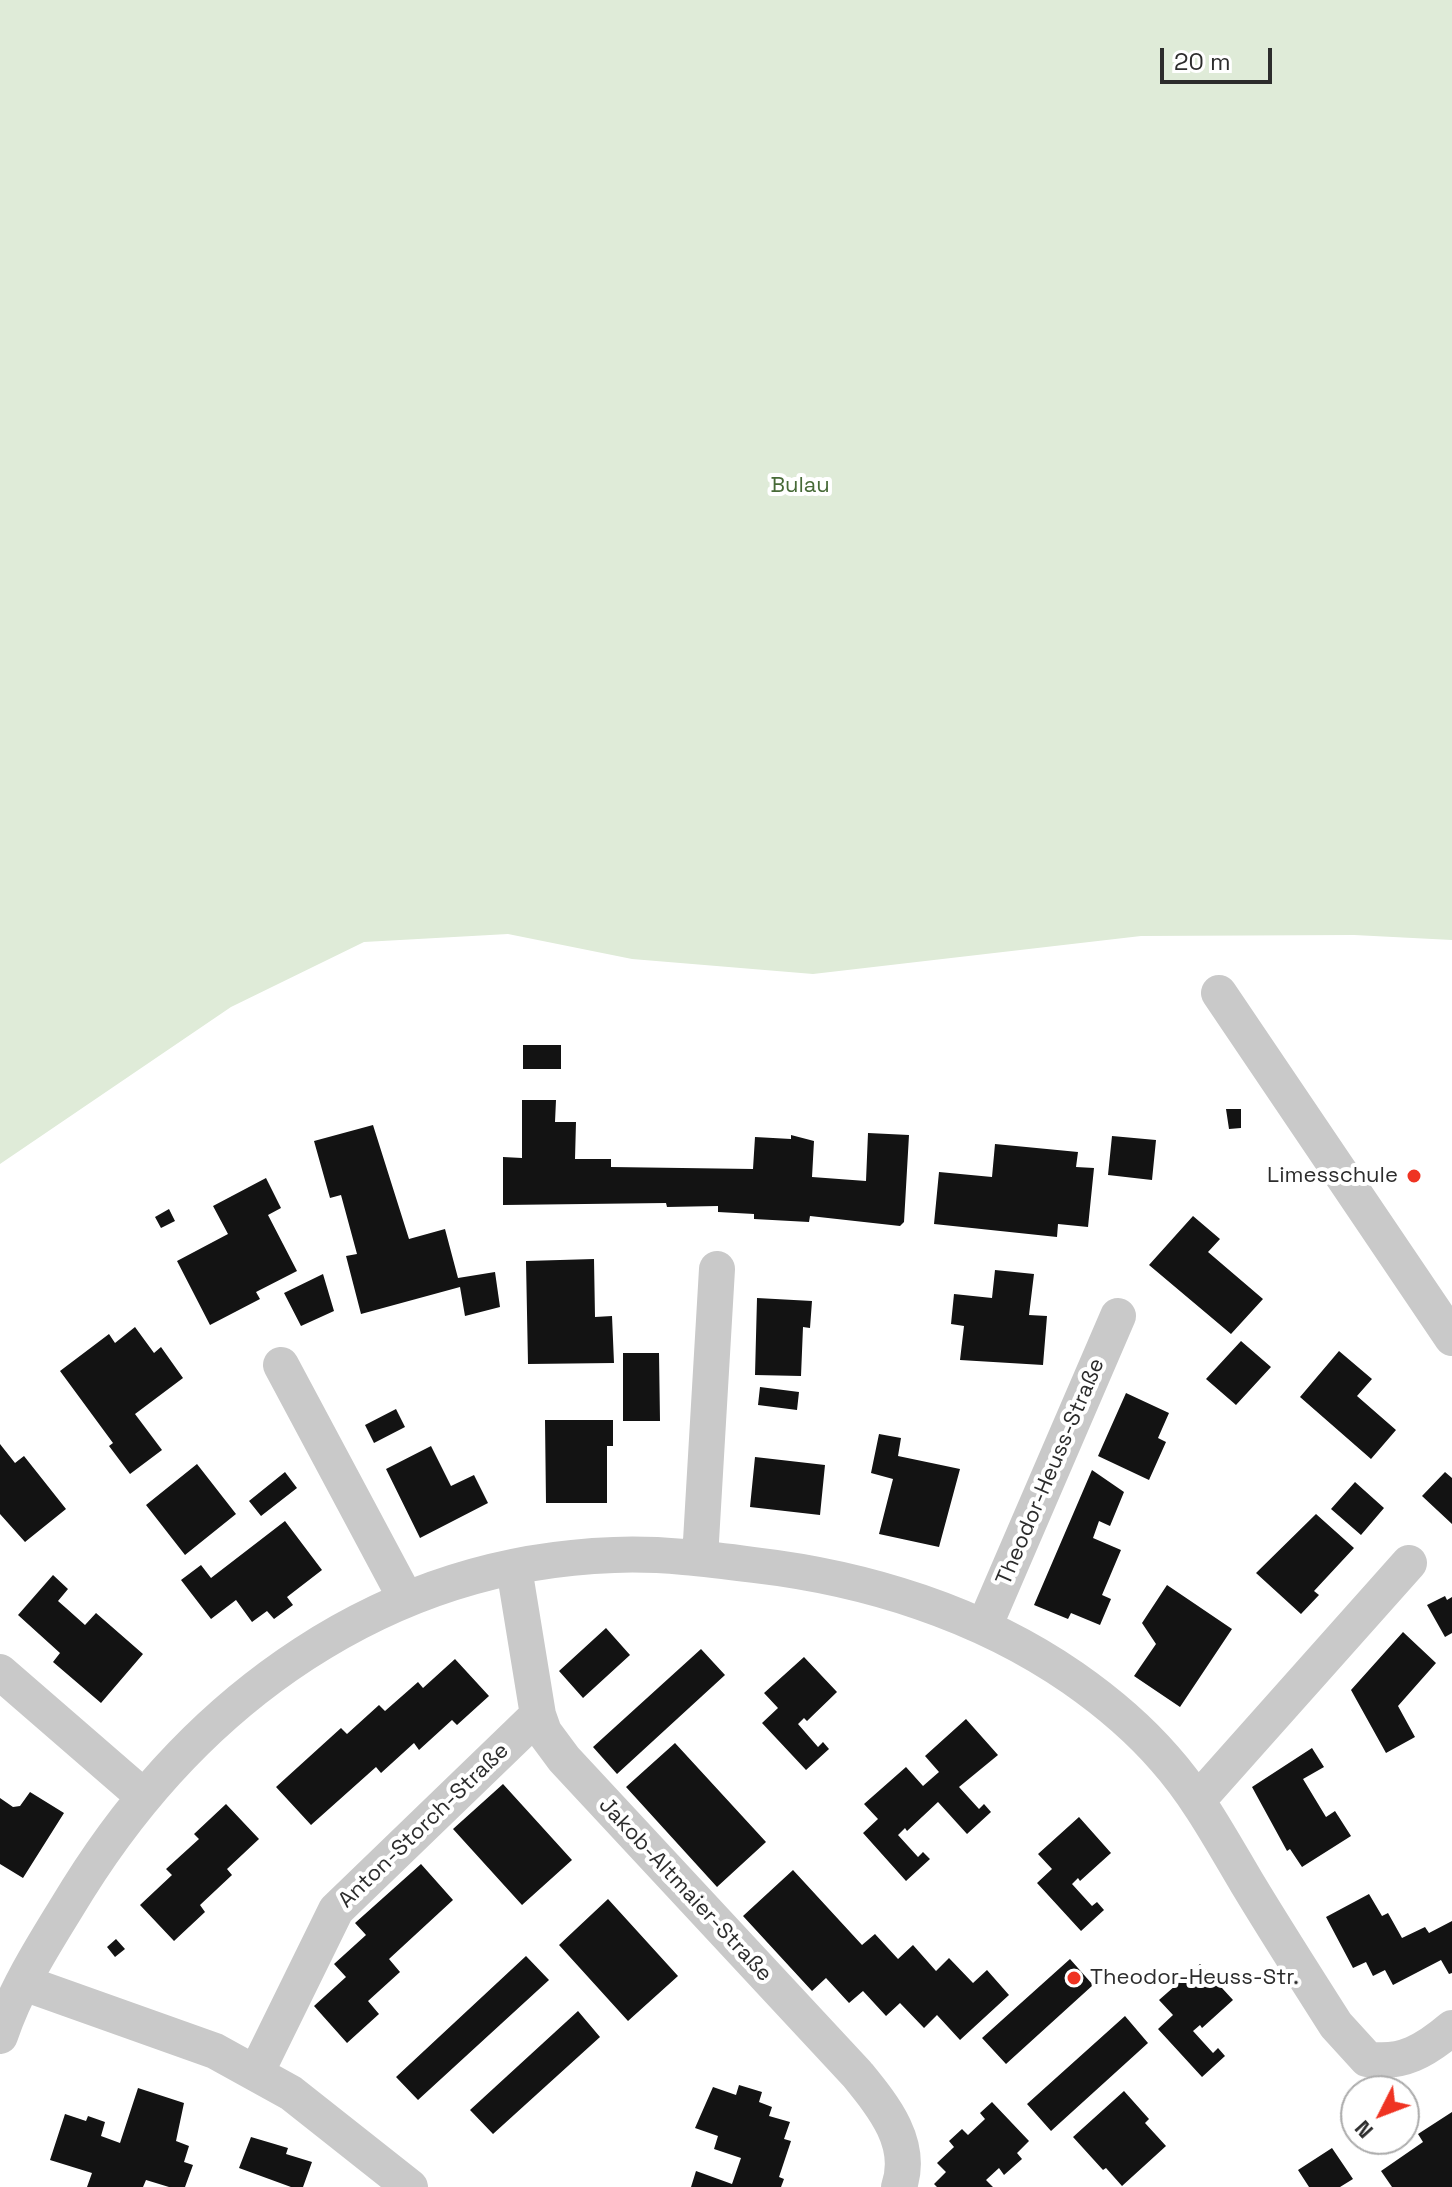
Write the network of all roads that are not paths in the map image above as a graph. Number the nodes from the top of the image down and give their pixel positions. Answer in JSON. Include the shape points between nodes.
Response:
{"nodes":[{"id":1,"x":1219,"y":993,"type":"dead end"},
{"id":2,"x":717,"y":1269,"type":"dead end"},
{"id":3,"x":1118,"y":1316,"type":"dead end"},
{"id":4,"x":1452,"y":1338,"type":"edge"},
{"id":5,"x":281,"y":1365,"type":"dead end"},
{"id":6,"x":700,"y":1558,"type":"junction"},
{"id":7,"x":1409,"y":1563,"type":"dead end"},
{"id":8,"x":514,"y":1568,"type":"junction"},
{"id":9,"x":406,"y":1599,"type":"junction"},
{"id":10,"x":984,"y":1627,"type":"junction"},
{"id":11,"x":0,"y":1672,"type":"edge"},
{"id":12,"x":538,"y":1715,"type":"junction"},
{"id":13,"x":143,"y":1796,"type":"junction"},
{"id":14,"x":1197,"y":1801,"type":"junction"},
{"id":15,"x":24,"y":1983,"type":"junction"},
{"id":16,"x":1452,"y":2028,"type":"edge"},
{"id":17,"x":0,"y":2036,"type":"edge"},
{"id":18,"x":256,"y":2073,"type":"junction"},
{"id":19,"x":410,"y":2187,"type":"edge"},
{"id":20,"x":899,"y":2187,"type":"edge"}],
"edges":[{"from":1,"to":4,"type":"street"},
{"from":2,"to":6,"type":"street"},
{"from":3,"to":10,"type":"street","name":"Theodor-Heuss-Straße"},
{"from":5,"to":9,"type":"street"},
{"from":6,"to":8,"type":"street","via":[[615,1555]]},
{"from":6,"to":10,"type":"street","via":[[825,1576],[900,1595]]},
{"from":7,"to":14,"type":"street"},
{"from":8,"to":9,"type":"street"},
{"from":8,"to":12,"type":"street","name":"Jakob-Altmaier-Straße"},
{"from":9,"to":13,"type":"street","via":[[320,1642],[277,1672],[195,1739]]},
{"from":10,"to":14,"type":"street","via":[[1037,1655],[1105,1702],[1166,1760]]},
{"from":11,"to":13,"type":"street"},
{"from":12,"to":18,"type":"street","name":"Anton-Storch-Straße","via":[[336,1910]]},
{"from":12,"to":20,"type":"street","name":"Jakob-Altmaier-Straße","via":[[564,1759],[882,2104],[902,2149]]},
{"from":13,"to":15,"type":"street","via":[[100,1854]]},
{"from":14,"to":16,"type":"street","via":[[1354,2048],[1367,2059],[1401,2059],[1419,2053]]},
{"from":15,"to":17,"type":"street"},
{"from":15,"to":18,"type":"street","via":[[150,2025]]},
{"from":18,"to":19,"type":"street","via":[[301,2100]]}]}
